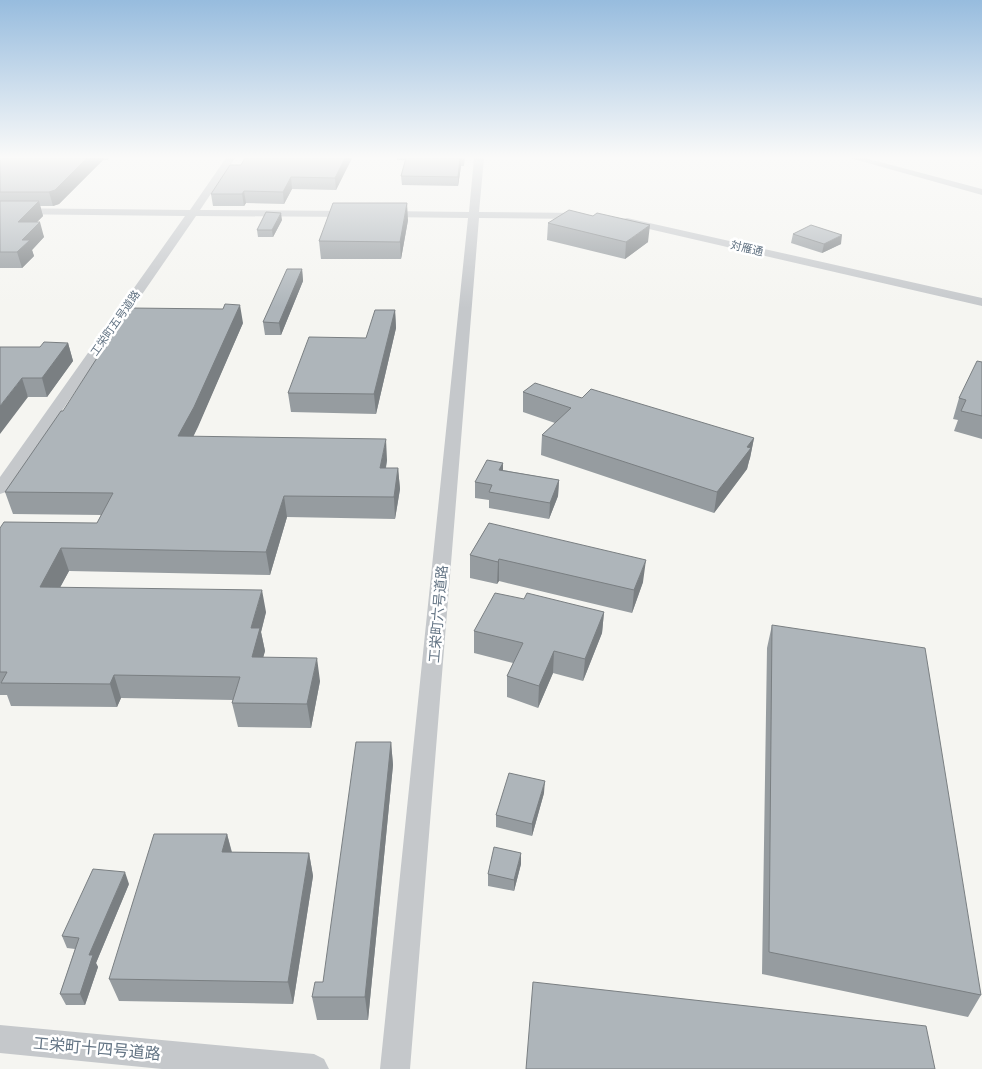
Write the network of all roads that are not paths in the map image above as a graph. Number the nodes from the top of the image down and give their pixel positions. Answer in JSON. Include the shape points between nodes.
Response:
{"nodes":[{"id":1,"x":195,"y":208,"type":"edge"},
{"id":2,"x":475,"y":208,"type":"edge"},
{"id":3,"x":0,"y":211,"type":"edge"},
{"id":4,"x":192,"y":212,"type":"junction"},
{"id":5,"x":474,"y":214,"type":"junction"},
{"id":6,"x":596,"y":217,"type":"edge"},
{"id":7,"x":614,"y":219,"type":"edge"},
{"id":8,"x":982,"y":302,"type":"edge"},
{"id":9,"x":0,"y":489,"type":"edge"},
{"id":10,"x":0,"y":1039,"type":"edge"},
{"id":11,"x":314,"y":1069,"type":"edge"},
{"id":12,"x":395,"y":1069,"type":"edge"}],
"edges":[{"from":1,"to":4,"type":"street","name":"工栄町五号道路"},
{"from":2,"to":5,"type":"street","name":"工栄町六号道路"},
{"from":3,"to":4,"type":"street"},
{"from":4,"to":5,"type":"street"},
{"from":4,"to":9,"type":"street","name":"工栄町五号道路"},
{"from":5,"to":6,"type":"street"},
{"from":5,"to":12,"type":"street","name":"工栄町六号道路"},
{"from":7,"to":8,"type":"street","name":"対雁通"},
{"from":10,"to":11,"type":"street","name":"工栄町十四号道路"}]}
